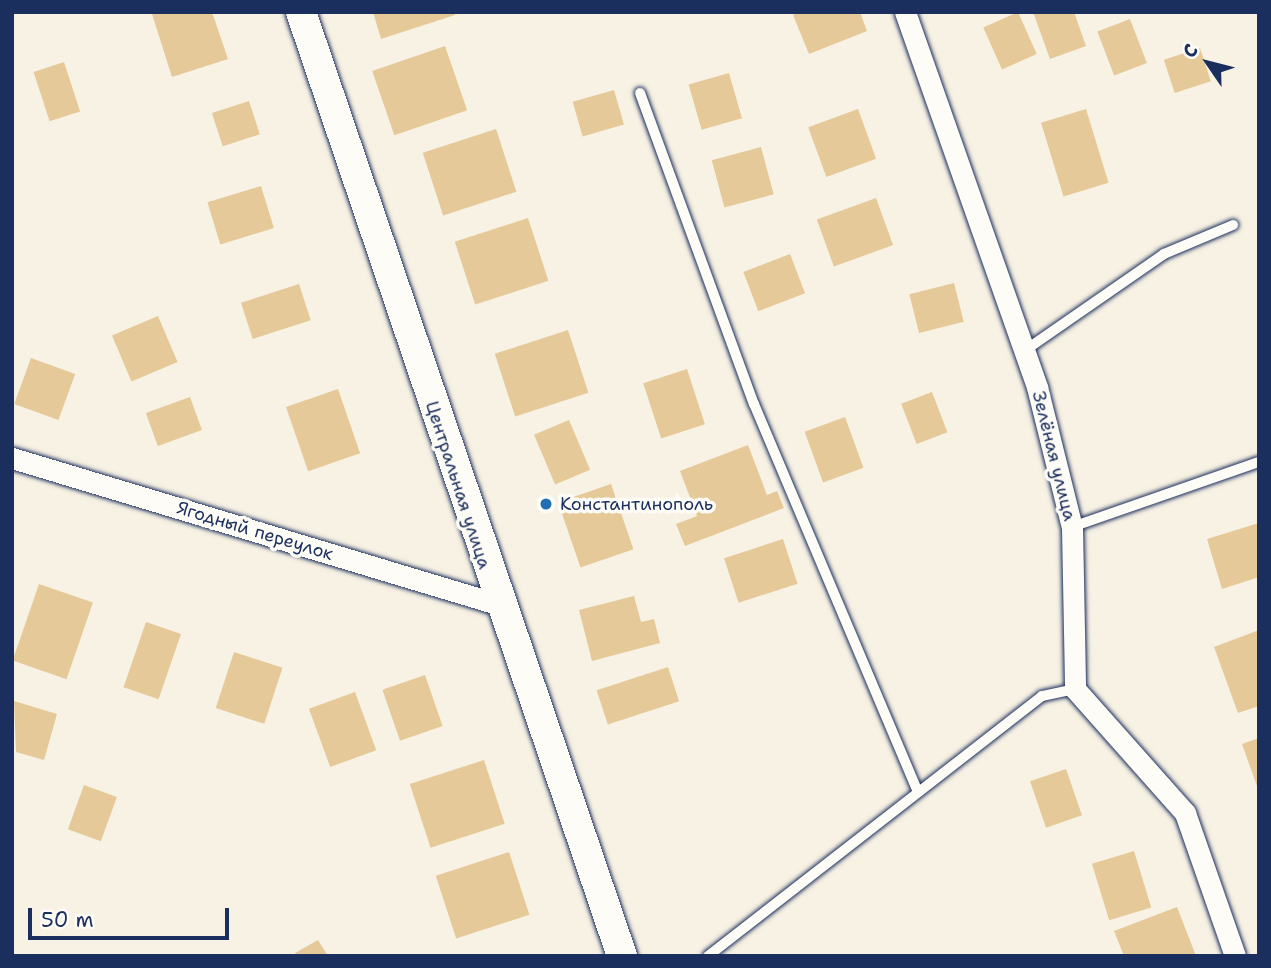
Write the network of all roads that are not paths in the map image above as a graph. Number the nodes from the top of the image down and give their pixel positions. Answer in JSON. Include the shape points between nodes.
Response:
{"nodes":[{"id":1,"x":301,"y":12,"type":"edge"},
{"id":2,"x":910,"y":14,"type":"edge"},
{"id":3,"x":640,"y":93,"type":"dead end"},
{"id":4,"x":1233,"y":225,"type":"dead end"},
{"id":5,"x":1024,"y":351,"type":"junction"},
{"id":6,"x":12,"y":458,"type":"edge"},
{"id":7,"x":1259,"y":462,"type":"edge"},
{"id":8,"x":1072,"y":527,"type":"junction"},
{"id":9,"x":497,"y":604,"type":"junction"},
{"id":10,"x":1075,"y":689,"type":"junction"},
{"id":11,"x":918,"y":792,"type":"junction"},
{"id":12,"x":622,"y":956,"type":"edge"},
{"id":13,"x":708,"y":956,"type":"edge"},
{"id":14,"x":1235,"y":956,"type":"edge"}],
"edges":[{"from":1,"to":9,"type":"street","name":"Центральная улица"},
{"from":2,"to":5,"type":"street","name":"Зелёная улица"},
{"from":3,"to":11,"type":"lane","via":[[754,404]]},
{"from":4,"to":5,"type":"lane","via":[[1164,254]]},
{"from":5,"to":8,"type":"street","name":"Зелёная улица"},
{"from":6,"to":9,"type":"street","name":"Ягодный переулок"},
{"from":7,"to":8,"type":"lane"},
{"from":8,"to":10,"type":"street","name":"Зелёная улица"},
{"from":9,"to":12,"type":"street","name":"Центральная улица"},
{"from":10,"to":11,"type":"lane","via":[[1042,696]]},
{"from":10,"to":14,"type":"street","via":[[1185,813]]},
{"from":11,"to":13,"type":"lane"}]}
